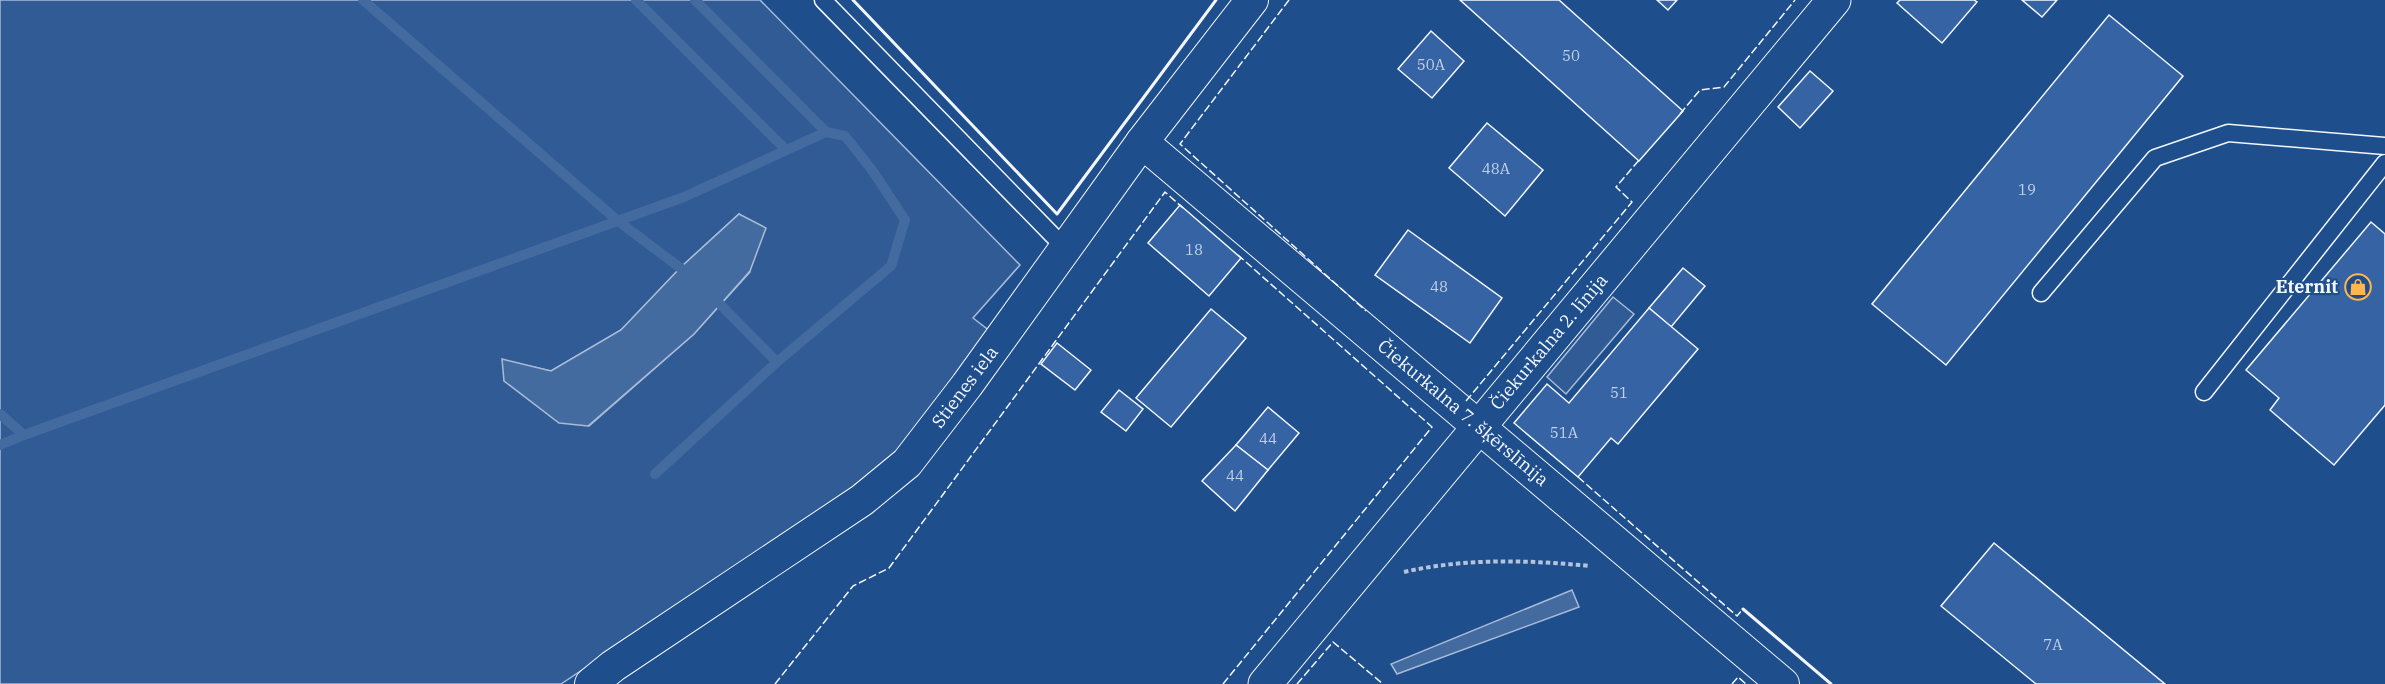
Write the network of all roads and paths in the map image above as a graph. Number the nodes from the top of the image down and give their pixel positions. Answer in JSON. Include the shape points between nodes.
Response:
{"nodes":[{"id":1,"x":824,"y":0,"type":"edge"},
{"id":2,"x":1252,"y":0,"type":"edge"},
{"id":3,"x":1834,"y":0,"type":"edge"},
{"id":4,"x":1142,"y":142,"type":"junction"},
{"id":5,"x":2385,"y":146,"type":"edge"},
{"id":6,"x":2385,"y":163,"type":"edge"},
{"id":7,"x":1066,"y":249,"type":"junction"},
{"id":8,"x":2041,"y":293,"type":"dead end"},
{"id":9,"x":2204,"y":392,"type":"dead end"},
{"id":10,"x":1479,"y":426,"type":"junction"},
{"id":11,"x":1632,"y":556,"type":"junction"},
{"id":12,"x":1357,"y":572,"type":"junction"},
{"id":13,"x":591,"y":684,"type":"edge"},
{"id":14,"x":1264,"y":684,"type":"edge"},
{"id":15,"x":1783,"y":684,"type":"edge"}],
"edges":[{"from":1,"to":7,"type":"lane"},
{"from":2,"to":4,"type":"street","name":"Stienes iela"},
{"from":3,"to":10,"type":"street","name":"Čiekurkalna 2. līnija"},
{"from":4,"to":7,"type":"street","name":"Stienes iela"},
{"from":4,"to":10,"type":"street","name":"Čiekurkalna 7. šķērslīnija"},
{"from":5,"to":8,"type":"lane","via":[[2228,133],[2156,158]]},
{"from":6,"to":9,"type":"lane"},
{"from":7,"to":13,"type":"street","name":"Stienes iela","via":[[907,463],[862,500]]},
{"from":10,"to":11,"type":"street","name":"Čiekurkalna 7. šķērslīnija"},
{"from":10,"to":12,"type":"street","name":"Čiekurkalna 2. līnija"},
{"from":11,"to":12,"type":"path","via":[[1601,568],[1543,562],[1440,564],[1376,579]]},
{"from":11,"to":15,"type":"street","name":"Čiekurkalna 7. šķērslīnija"},
{"from":12,"to":14,"type":"street","name":"Čiekurkalna 2. līnija"}]}
